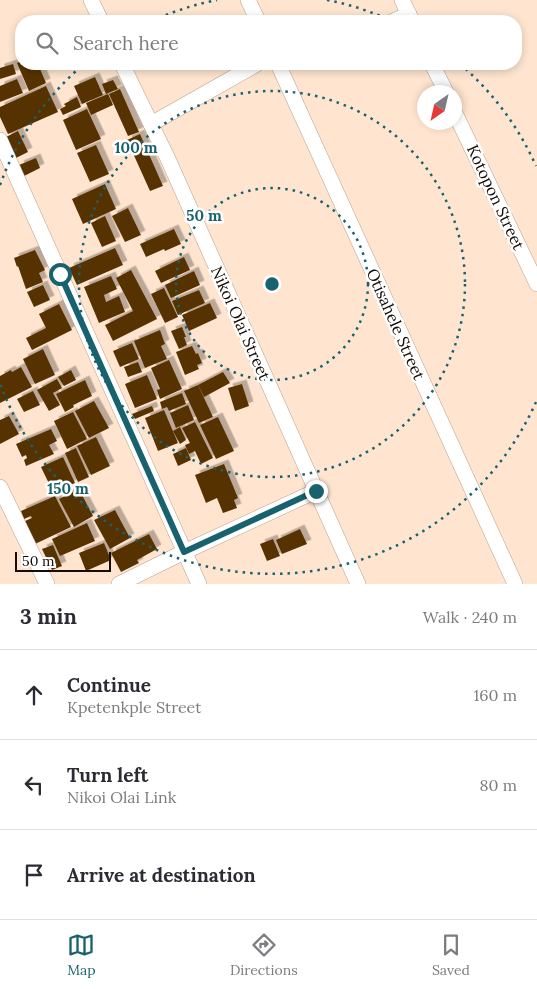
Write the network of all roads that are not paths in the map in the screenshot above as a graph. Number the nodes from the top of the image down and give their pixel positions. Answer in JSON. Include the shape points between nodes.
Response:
{"nodes":[{"id":1,"x":90,"y":0,"type":"edge"},
{"id":2,"x":248,"y":0,"type":"edge"},
{"id":3,"x":402,"y":0,"type":"edge"},
{"id":4,"x":98,"y":15,"type":"edge"},
{"id":5,"x":255,"y":15,"type":"edge"},
{"id":6,"x":409,"y":15,"type":"edge"},
{"id":7,"x":125,"y":70,"type":"edge"},
{"id":8,"x":246,"y":70,"type":"edge"},
{"id":9,"x":286,"y":70,"type":"edge"},
{"id":10,"x":435,"y":70,"type":"edge"},
{"id":11,"x":442,"y":85,"type":"edge"},
{"id":12,"x":151,"y":124,"type":"junction"},
{"id":13,"x":462,"y":128,"type":"edge"},
{"id":14,"x":0,"y":140,"type":"edge"},
{"id":15,"x":537,"y":284,"type":"edge"},
{"id":16,"x":0,"y":487,"type":"edge"},
{"id":17,"x":316,"y":491,"type":"junction"},
{"id":18,"x":184,"y":552,"type":"junction"},
{"id":19,"x":47,"y":584,"type":"edge"},
{"id":20,"x":119,"y":584,"type":"edge"},
{"id":21,"x":199,"y":584,"type":"edge"},
{"id":22,"x":358,"y":584,"type":"edge"},
{"id":23,"x":515,"y":584,"type":"edge"}],
"edges":[{"from":1,"to":4,"type":"street"},
{"from":2,"to":5,"type":"street"},
{"from":3,"to":6,"type":"street"},
{"from":7,"to":12,"type":"street","name":"Nikoi Olai Street"},
{"from":8,"to":12,"type":"street"},
{"from":9,"to":23,"type":"street","name":"Otisahele Street"},
{"from":10,"to":11,"type":"street"},
{"from":12,"to":17,"type":"street","name":"Nikoi Olai Street"},
{"from":13,"to":15,"type":"street","name":"Kotopon Street"},
{"from":14,"to":18,"type":"street"},
{"from":16,"to":19,"type":"street"},
{"from":17,"to":18,"type":"street"},
{"from":17,"to":22,"type":"street","name":"Nikoi Olai Street"},
{"from":18,"to":20,"type":"street"},
{"from":18,"to":21,"type":"street"}]}
